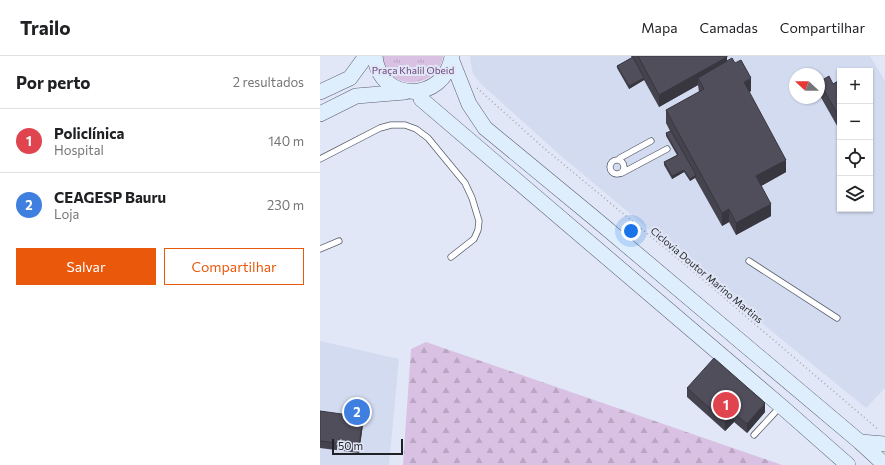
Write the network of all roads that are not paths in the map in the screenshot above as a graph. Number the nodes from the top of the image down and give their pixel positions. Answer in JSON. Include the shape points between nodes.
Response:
{"nodes":[{"id":1,"x":366,"y":56,"type":"edge"},
{"id":2,"x":375,"y":56,"type":"edge"},
{"id":3,"x":452,"y":59,"type":"edge"},
{"id":4,"x":416,"y":91,"type":"junction"},
{"id":5,"x":320,"y":92,"type":"edge"},
{"id":6,"x":320,"y":114,"type":"edge"},
{"id":7,"x":651,"y":141,"type":"dead end"},
{"id":8,"x":666,"y":149,"type":"dead end"},
{"id":9,"x":620,"y":158,"type":"dead end"},
{"id":10,"x":320,"y":159,"type":"edge"},
{"id":11,"x":622,"y":173,"type":"dead end"},
{"id":12,"x":339,"y":241,"type":"dead end"},
{"id":13,"x":320,"y":249,"type":"edge"},
{"id":14,"x":450,"y":257,"type":"dead end"},
{"id":15,"x":749,"y":261,"type":"dead end"},
{"id":16,"x":837,"y":318,"type":"dead end"},
{"id":17,"x":781,"y":406,"type":"junction"},
{"id":18,"x":754,"y":435,"type":"dead end"},
{"id":19,"x":882,"y":452,"type":"edge"},
{"id":20,"x":848,"y":465,"type":"edge"}],
"edges":[{"from":1,"to":5,"type":"main road","via":[[350,78]]},
{"from":2,"to":4,"type":"main road","via":[[379,70],[391,85]]},
{"from":3,"to":4,"type":"main road","via":[[448,72],[441,80],[433,87]]},
{"from":3,"to":19,"type":"main road","via":[[469,104],[485,128],[860,442]]},
{"from":4,"to":6,"type":"main road","via":[[356,96]]},
{"from":4,"to":17,"type":"main road","via":[[421,99]]},
{"from":7,"to":9,"type":"lane"},
{"from":8,"to":11,"type":"lane"},
{"from":10,"to":14,"type":"lane","via":[[380,128],[391,125],[405,125],[428,138],[466,183],[479,221],[474,239]]},
{"from":12,"to":13,"type":"lane"},
{"from":15,"to":16,"type":"lane"},
{"from":17,"to":18,"type":"lane"},
{"from":17,"to":20,"type":"main road"}]}
